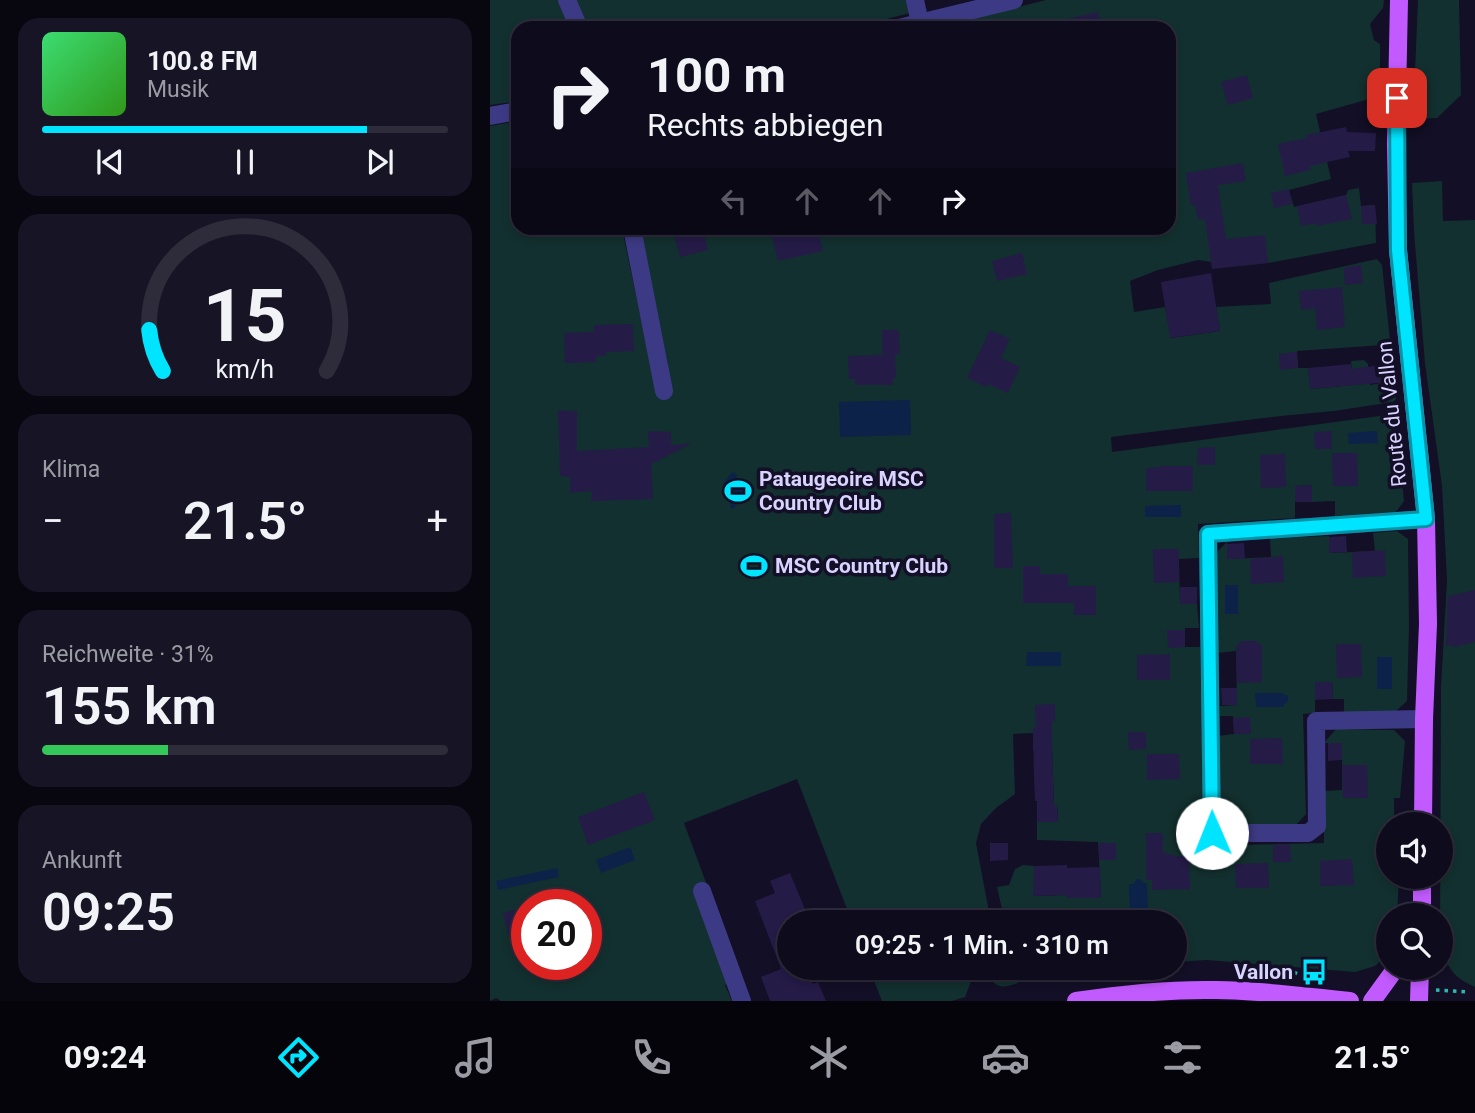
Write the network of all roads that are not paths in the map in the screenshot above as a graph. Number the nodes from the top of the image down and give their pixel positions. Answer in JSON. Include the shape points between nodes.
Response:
{"nodes":[{"id":1,"x":567,"y":0,"type":"edge"},
{"id":2,"x":915,"y":0,"type":"edge"},
{"id":3,"x":1014,"y":0,"type":"edge"},
{"id":4,"x":1399,"y":0,"type":"edge"},
{"id":5,"x":576,"y":21,"type":"edge"},
{"id":6,"x":920,"y":21,"type":"edge"},
{"id":7,"x":928,"y":21,"type":"edge"},
{"id":8,"x":511,"y":112,"type":"edge"},
{"id":9,"x":490,"y":116,"type":"edge"},
{"id":10,"x":633,"y":235,"type":"edge"},
{"id":11,"x":664,"y":391,"type":"dead end"},
{"id":12,"x":1426,"y":519,"type":"junction"},
{"id":13,"x":1424,"y":719,"type":"junction"},
{"id":14,"x":1423,"y":812,"type":"edge"},
{"id":15,"x":702,"y":891,"type":"dead end"},
{"id":16,"x":1387,"y":980,"type":"edge"},
{"id":17,"x":1301,"y":998,"type":"edge"},
{"id":18,"x":743,"y":1001,"type":"edge"},
{"id":19,"x":1076,"y":1001,"type":"edge"},
{"id":20,"x":1350,"y":1001,"type":"edge"},
{"id":21,"x":1372,"y":1001,"type":"edge"}],
"edges":[{"from":1,"to":5,"type":"street"},
{"from":2,"to":6,"type":"street"},
{"from":3,"to":7,"type":"street"},
{"from":4,"to":12,"type":"main road","name":"Route du Vallon","via":[[1398,250]]},
{"from":8,"to":9,"type":"street"},
{"from":10,"to":11,"type":"street"},
{"from":12,"to":13,"type":"main road","name":"Route du Vallon"},
{"from":12,"to":13,"type":"street","via":[[1208,534],[1212,833],[1308,833],[1317,826],[1316,720]]},
{"from":13,"to":14,"type":"main road","name":"Route du Vallon"},
{"from":15,"to":18,"type":"street"},
{"from":16,"to":21,"type":"main road"},
{"from":17,"to":19,"type":"main road","via":[[1214,990]]},
{"from":17,"to":20,"type":"main road"}]}
